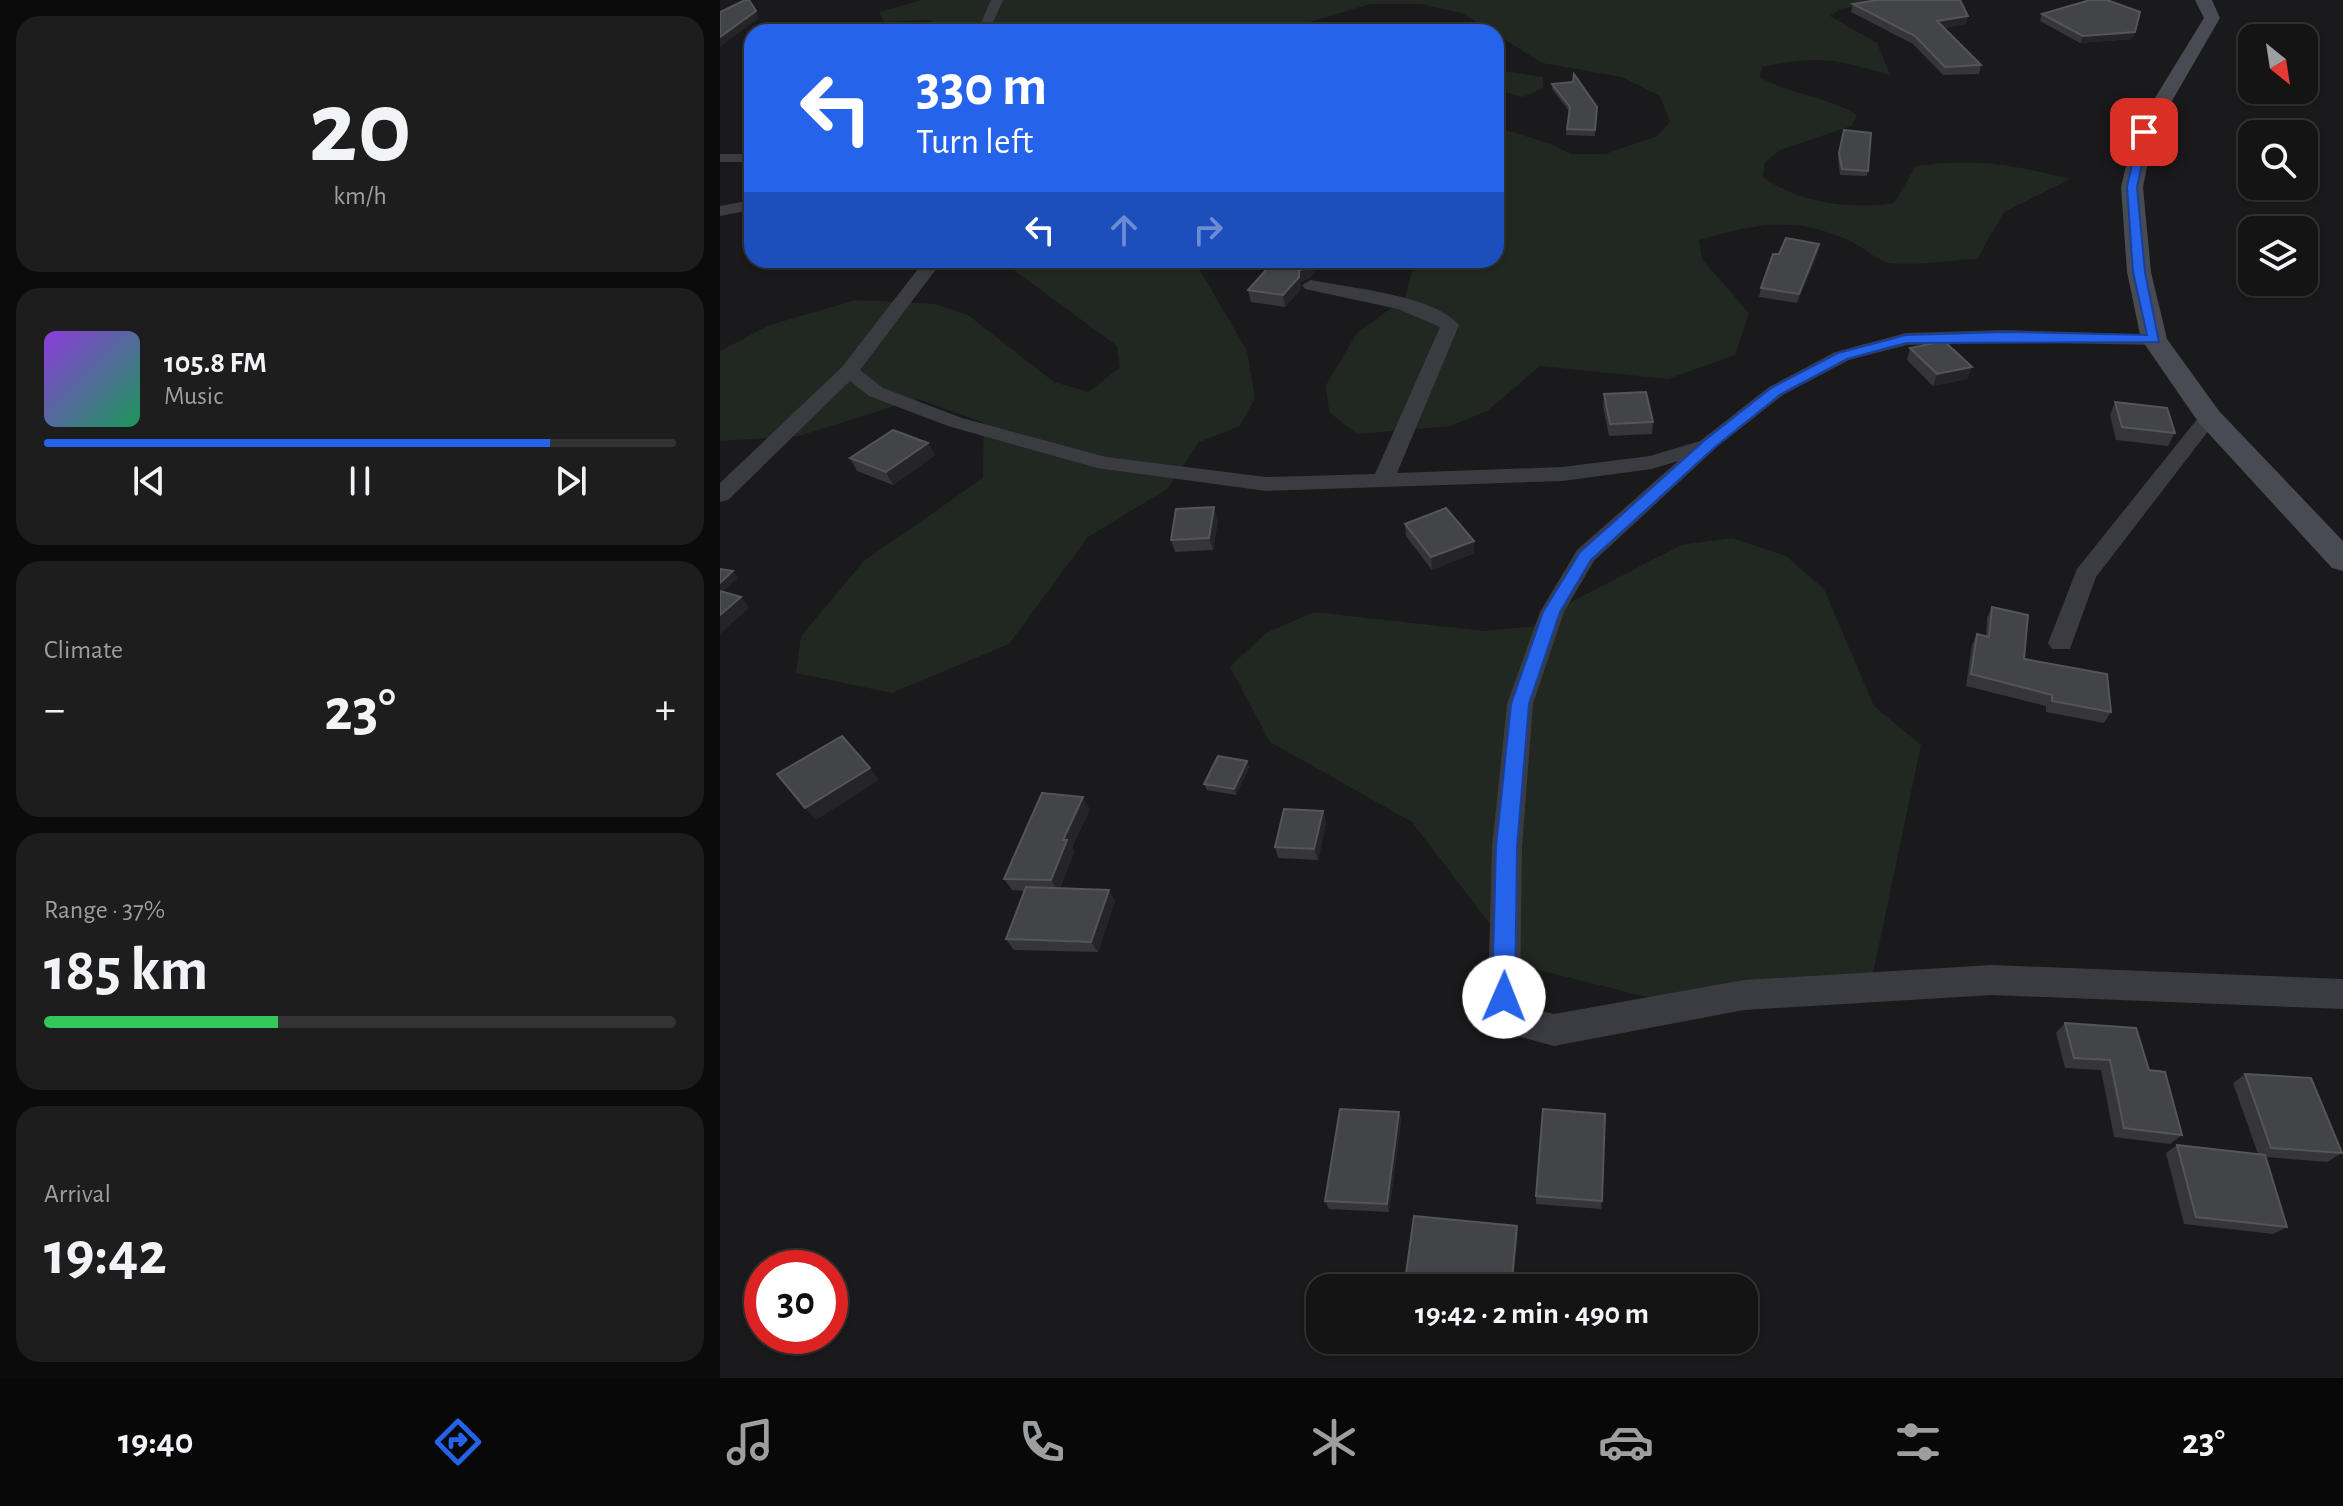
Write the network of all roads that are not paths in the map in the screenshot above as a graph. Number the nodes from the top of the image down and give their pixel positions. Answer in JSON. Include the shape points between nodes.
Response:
{"nodes":[{"id":1,"x":997,"y":0,"type":"edge"},
{"id":2,"x":2203,"y":0,"type":"edge"},
{"id":3,"x":986,"y":24,"type":"edge"},
{"id":4,"x":720,"y":158,"type":"edge"},
{"id":5,"x":744,"y":158,"type":"edge"},
{"id":6,"x":744,"y":206,"type":"edge"},
{"id":7,"x":720,"y":211,"type":"edge"},
{"id":8,"x":928,"y":268,"type":"edge"},
{"id":9,"x":1311,"y":285,"type":"dead end"},
{"id":10,"x":2154,"y":339,"type":"junction"},
{"id":11,"x":849,"y":371,"type":"junction"},
{"id":12,"x":876,"y":392,"type":"junction"},
{"id":13,"x":807,"y":414,"type":"junction"},
{"id":14,"x":2209,"y":417,"type":"junction"},
{"id":15,"x":1710,"y":443,"type":"junction"},
{"id":16,"x":1382,"y":482,"type":"junction"},
{"id":17,"x":720,"y":495,"type":"edge"},
{"id":18,"x":2343,"y":560,"type":"edge"},
{"id":19,"x":2061,"y":643,"type":"dead end"},
{"id":20,"x":2343,"y":994,"type":"edge"}],
"edges":[{"from":1,"to":3,"type":"street"},
{"from":2,"to":10,"type":"street","via":[[2212,18],[2144,132],[2132,187],[2139,272]]},
{"from":4,"to":5,"type":"street"},
{"from":6,"to":7,"type":"street"},
{"from":8,"to":11,"type":"street"},
{"from":9,"to":16,"type":"street","via":[[1419,309],[1450,325]]},
{"from":10,"to":14,"type":"street"},
{"from":10,"to":15,"type":"street","via":[[1906,339],[1842,356],[1802,377]]},
{"from":11,"to":12,"type":"street"},
{"from":11,"to":13,"type":"street"},
{"from":12,"to":13,"type":"street"},
{"from":12,"to":16,"type":"street","via":[[955,422],[1105,463],[1266,484]]},
{"from":13,"to":17,"type":"street"},
{"from":14,"to":18,"type":"street"},
{"from":14,"to":19,"type":"street","via":[[2085,575]]},
{"from":15,"to":16,"type":"street","via":[[1652,462],[1562,474]]},
{"from":15,"to":20,"type":"street","via":[[1585,556],[1552,612],[1520,704],[1507,847],[1504,997],[1522,1023],[1554,1030],[1744,995],[1992,980]]}]}
